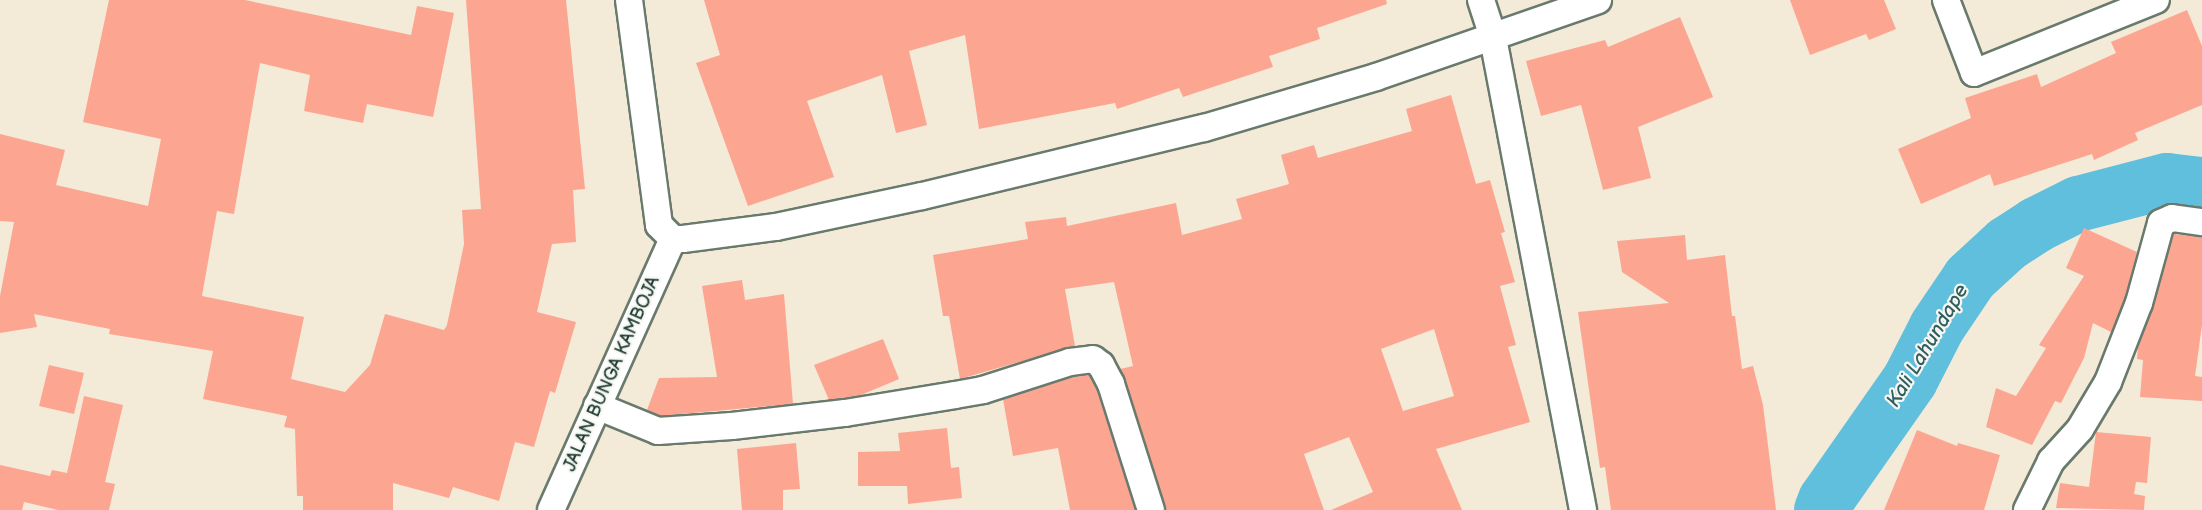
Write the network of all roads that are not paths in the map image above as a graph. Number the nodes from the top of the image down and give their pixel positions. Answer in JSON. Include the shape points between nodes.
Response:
{"nodes":[{"id":1,"x":629,"y":0,"type":"edge"},
{"id":2,"x":1481,"y":0,"type":"edge"},
{"id":3,"x":1598,"y":0,"type":"edge"},
{"id":4,"x":1946,"y":0,"type":"edge"},
{"id":5,"x":2156,"y":0,"type":"edge"},
{"id":6,"x":1493,"y":38,"type":"junction"},
{"id":7,"x":2202,"y":222,"type":"edge"},
{"id":8,"x":673,"y":239,"type":"junction"},
{"id":9,"x":597,"y":406,"type":"junction"},
{"id":10,"x":551,"y":510,"type":"edge"},
{"id":11,"x":1151,"y":510,"type":"edge"},
{"id":12,"x":1583,"y":510,"type":"edge"},
{"id":13,"x":2027,"y":510,"type":"edge"}],
"edges":[{"from":1,"to":8,"type":"street","via":[[659,225]]},
{"from":2,"to":6,"type":"street"},
{"from":3,"to":6,"type":"street"},
{"from":4,"to":5,"type":"street","via":[[1974,73]]},
{"from":6,"to":8,"type":"street","via":[[1376,77],[1182,133],[788,225]]},
{"from":6,"to":12,"type":"street"},
{"from":7,"to":13,"type":"street","via":[[2172,219],[2161,224],[2139,303],[2108,382],[2080,429],[2051,460]]},
{"from":8,"to":9,"type":"street","name":"JALAN BUNGA KAMBOJA"},
{"from":9,"to":10,"type":"street","name":"JALAN BUNGA KAMBOJA"},
{"from":9,"to":11,"type":"street","via":[[658,431],[732,426],[834,415],[983,390],[1044,369],[1093,359],[1101,365],[1110,384]]}]}
